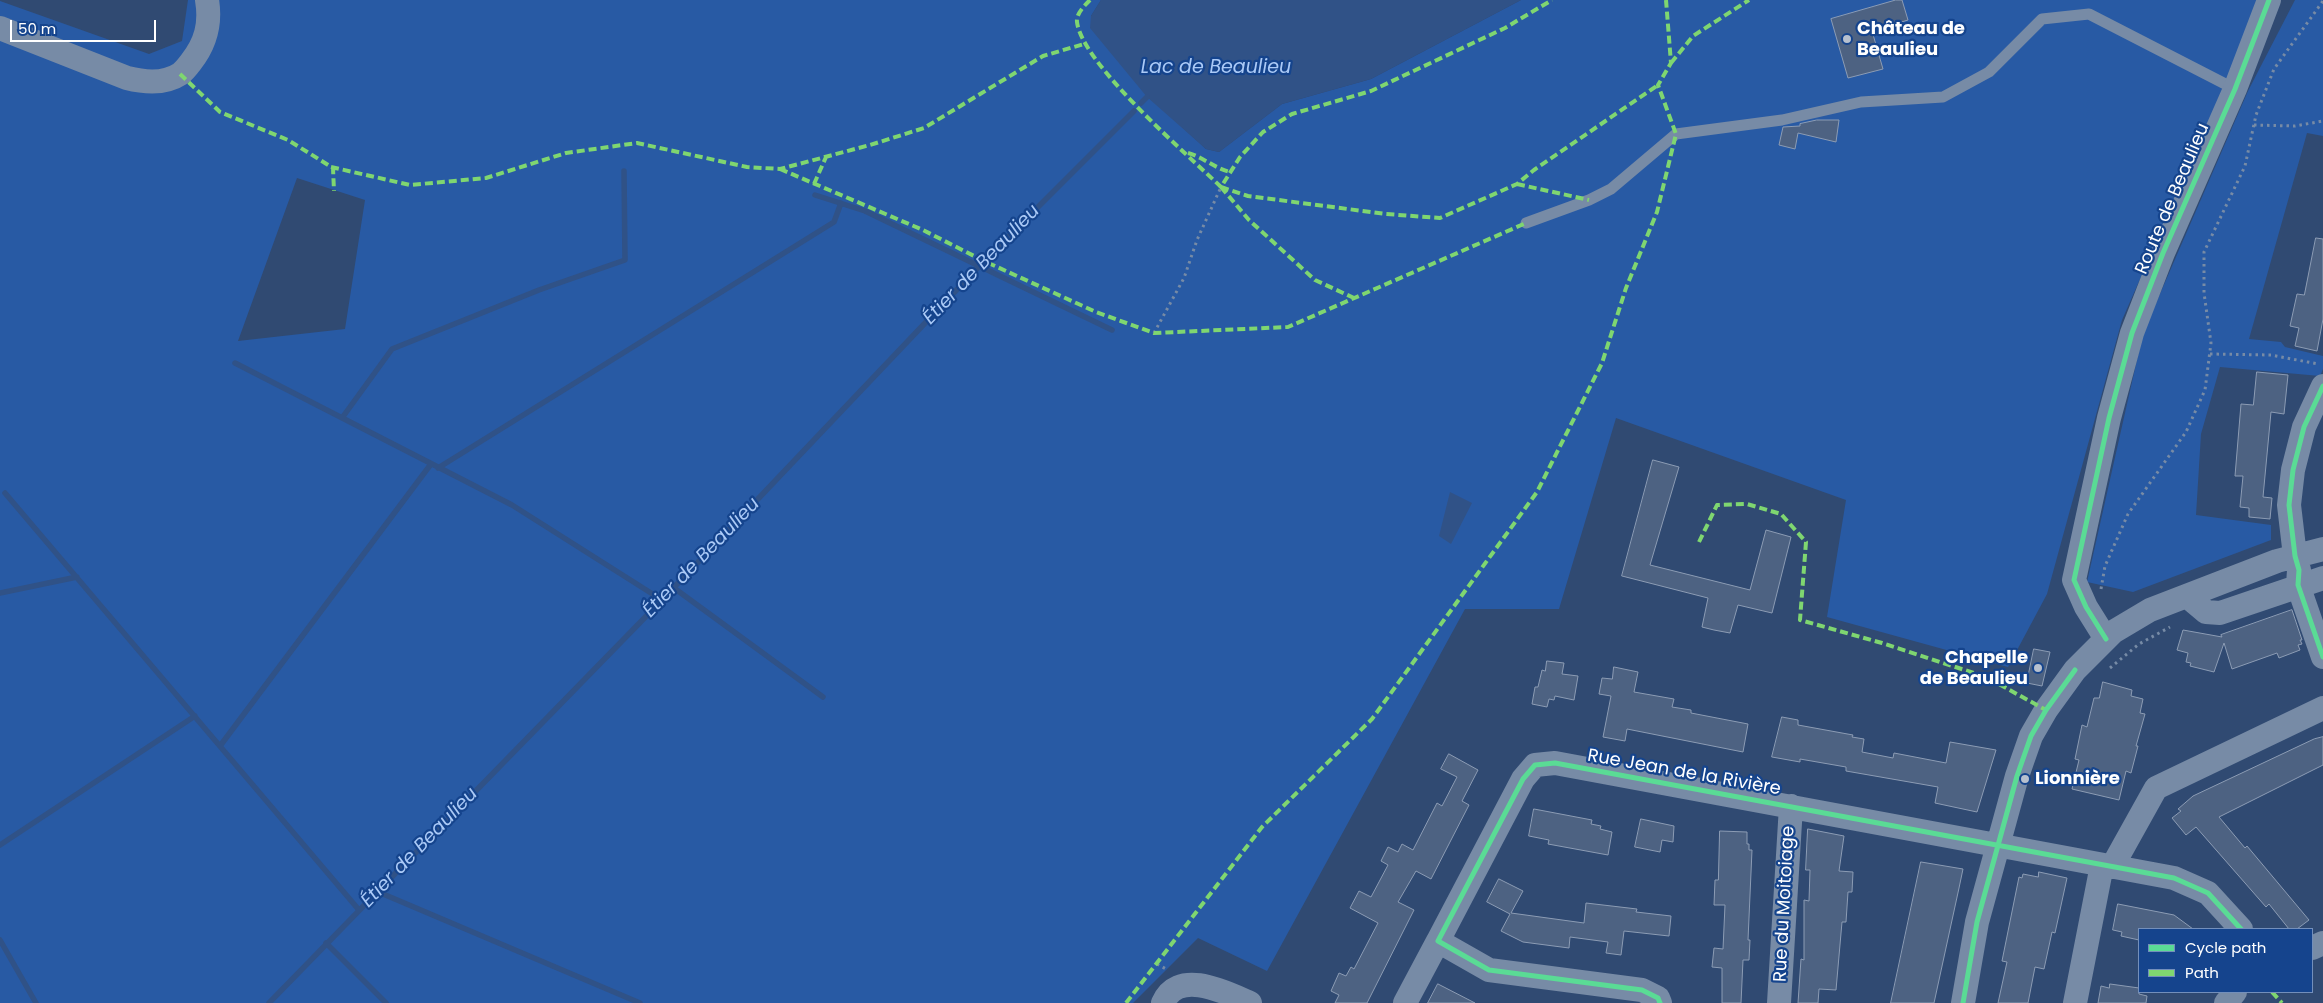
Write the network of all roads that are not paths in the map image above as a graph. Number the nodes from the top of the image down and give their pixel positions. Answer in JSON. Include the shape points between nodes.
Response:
{"nodes":[{"id":1,"x":207,"y":0,"type":"edge"},
{"id":2,"x":2269,"y":0,"type":"edge"},
{"id":3,"x":0,"y":28,"type":"edge"},
{"id":4,"x":2236,"y":88,"type":"junction"},
{"id":5,"x":1526,"y":223,"type":"dead end"},
{"id":6,"x":2323,"y":386,"type":"edge"},
{"id":7,"x":2323,"y":548,"type":"edge"},
{"id":8,"x":2295,"y":556,"type":"junction"},
{"id":9,"x":2323,"y":578,"type":"edge"},
{"id":10,"x":2298,"y":585,"type":"junction"},
{"id":11,"x":2187,"y":596,"type":"junction"},
{"id":12,"x":2106,"y":639,"type":"junction"},
{"id":13,"x":2323,"y":657,"type":"edge"},
{"id":14,"x":2323,"y":708,"type":"edge"},
{"id":15,"x":1791,"y":806,"type":"junction"},
{"id":16,"x":1997,"y":846,"type":"junction"},
{"id":17,"x":2107,"y":866,"type":"junction"},
{"id":18,"x":2240,"y":928,"type":"edge"},
{"id":19,"x":1438,"y":941,"type":"junction"},
{"id":20,"x":2234,"y":993,"type":"edge"},
{"id":21,"x":1162,"y":1003,"type":"edge"},
{"id":22,"x":1250,"y":1003,"type":"edge"},
{"id":23,"x":1405,"y":1003,"type":"edge"},
{"id":24,"x":1660,"y":1003,"type":"edge"},
{"id":25,"x":1779,"y":1003,"type":"edge"},
{"id":26,"x":1963,"y":1003,"type":"edge"},
{"id":27,"x":2075,"y":1003,"type":"edge"},
{"id":28,"x":2226,"y":1003,"type":"edge"}],
"edges":[{"from":1,"to":3,"type":"street","via":[[210,15],[207,35],[199,52],[180,74],[158,81],[126,78]]},
{"from":2,"to":4,"type":"street","name":"Route de Beaulieu"},
{"from":4,"to":5,"type":"lane","via":[[2089,14],[2042,19],[1989,72],[1943,97],[1861,102],[1782,120],[1676,134],[1611,189]]},
{"from":4,"to":12,"type":"street","name":"Route de Beaulieu","via":[[2163,253],[2132,333],[2109,418],[2074,580]]},
{"from":6,"to":8,"type":"street","via":[[2304,428],[2293,470],[2289,505]]},
{"from":7,"to":8,"type":"street"},
{"from":8,"to":10,"type":"street","via":[[2299,570]]},
{"from":8,"to":11,"type":"street"},
{"from":9,"to":10,"type":"street"},
{"from":10,"to":11,"type":"street","via":[[2220,613],[2206,612]]},
{"from":10,"to":13,"type":"street"},
{"from":11,"to":12,"type":"street","via":[[2150,610]]},
{"from":12,"to":16,"type":"street","via":[[2075,670],[2031,736]]},
{"from":14,"to":17,"type":"street","via":[[2156,788]]},
{"from":15,"to":16,"type":"street","name":"Rue Jean de la Rivière"},
{"from":15,"to":19,"type":"street","name":"Rue Jean de la Rivière","via":[[1555,763],[1535,765],[1523,779]]},
{"from":15,"to":25,"type":"street","name":"Rue du Moitoiage"},
{"from":16,"to":17,"type":"street","name":"Rue Jean de la Rivière"},
{"from":16,"to":26,"type":"street","via":[[1977,922]]},
{"from":17,"to":18,"type":"street","name":"Rue Jean de la Rivière","via":[[2174,878],[2208,893]]},
{"from":17,"to":27,"type":"street"},
{"from":19,"to":23,"type":"street","name":"Rue Jean de la Rivière"},
{"from":19,"to":24,"type":"street","via":[[1489,970],[1642,990],[1658,998]]},
{"from":20,"to":28,"type":"street"},
{"from":21,"to":22,"type":"street","via":[[1166,996],[1181,986],[1195,984]]}]}
